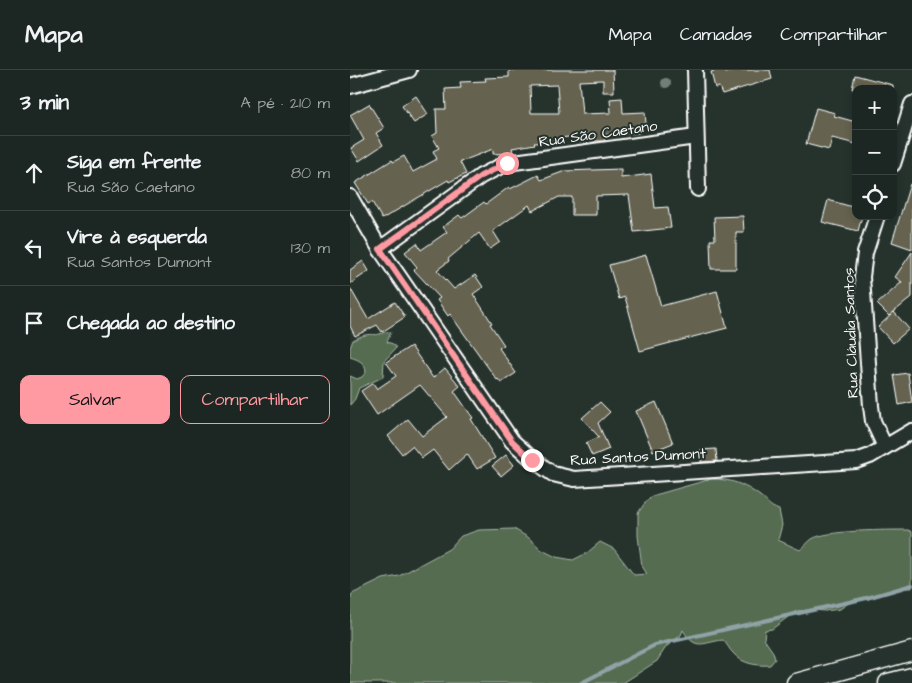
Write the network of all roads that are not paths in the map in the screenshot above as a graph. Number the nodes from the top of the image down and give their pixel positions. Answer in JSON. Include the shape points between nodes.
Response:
{"nodes":[{"id":1,"x":408,"y":70,"type":"edge"},
{"id":2,"x":695,"y":70,"type":"edge"},
{"id":3,"x":350,"y":86,"type":"edge"},
{"id":4,"x":912,"y":104,"type":"edge"},
{"id":5,"x":696,"y":137,"type":"junction"},
{"id":6,"x":897,"y":151,"type":"edge"},
{"id":7,"x":698,"y":189,"type":"dead end"},
{"id":8,"x":350,"y":197,"type":"edge"},
{"id":9,"x":876,"y":220,"type":"edge"},
{"id":10,"x":380,"y":249,"type":"junction"},
{"id":11,"x":912,"y":431,"type":"edge"},
{"id":12,"x":885,"y":447,"type":"junction"},
{"id":13,"x":912,"y":650,"type":"edge"},
{"id":14,"x":912,"y":677,"type":"edge"},
{"id":15,"x":796,"y":683,"type":"edge"},
{"id":16,"x":888,"y":683,"type":"edge"}],
"edges":[{"from":1,"to":3,"type":"street"},
{"from":2,"to":5,"type":"street"},
{"from":4,"to":6,"type":"street"},
{"from":5,"to":7,"type":"street"},
{"from":5,"to":10,"type":"street","name":"Rua São Caetano","via":[[507,163],[481,176]]},
{"from":8,"to":10,"type":"street","name":"Rua Santos Dumont"},
{"from":9,"to":12,"type":"street","name":"Rua Cláudia Santos","via":[[865,253],[862,277],[873,421]]},
{"from":10,"to":12,"type":"street","name":"Rua Santos Dumont","via":[[512,441],[553,474],[574,479],[856,461]]},
{"from":11,"to":12,"type":"street","name":"Rua Santos Dumont"},
{"from":13,"to":15,"type":"street"},
{"from":14,"to":16,"type":"street"}]}
